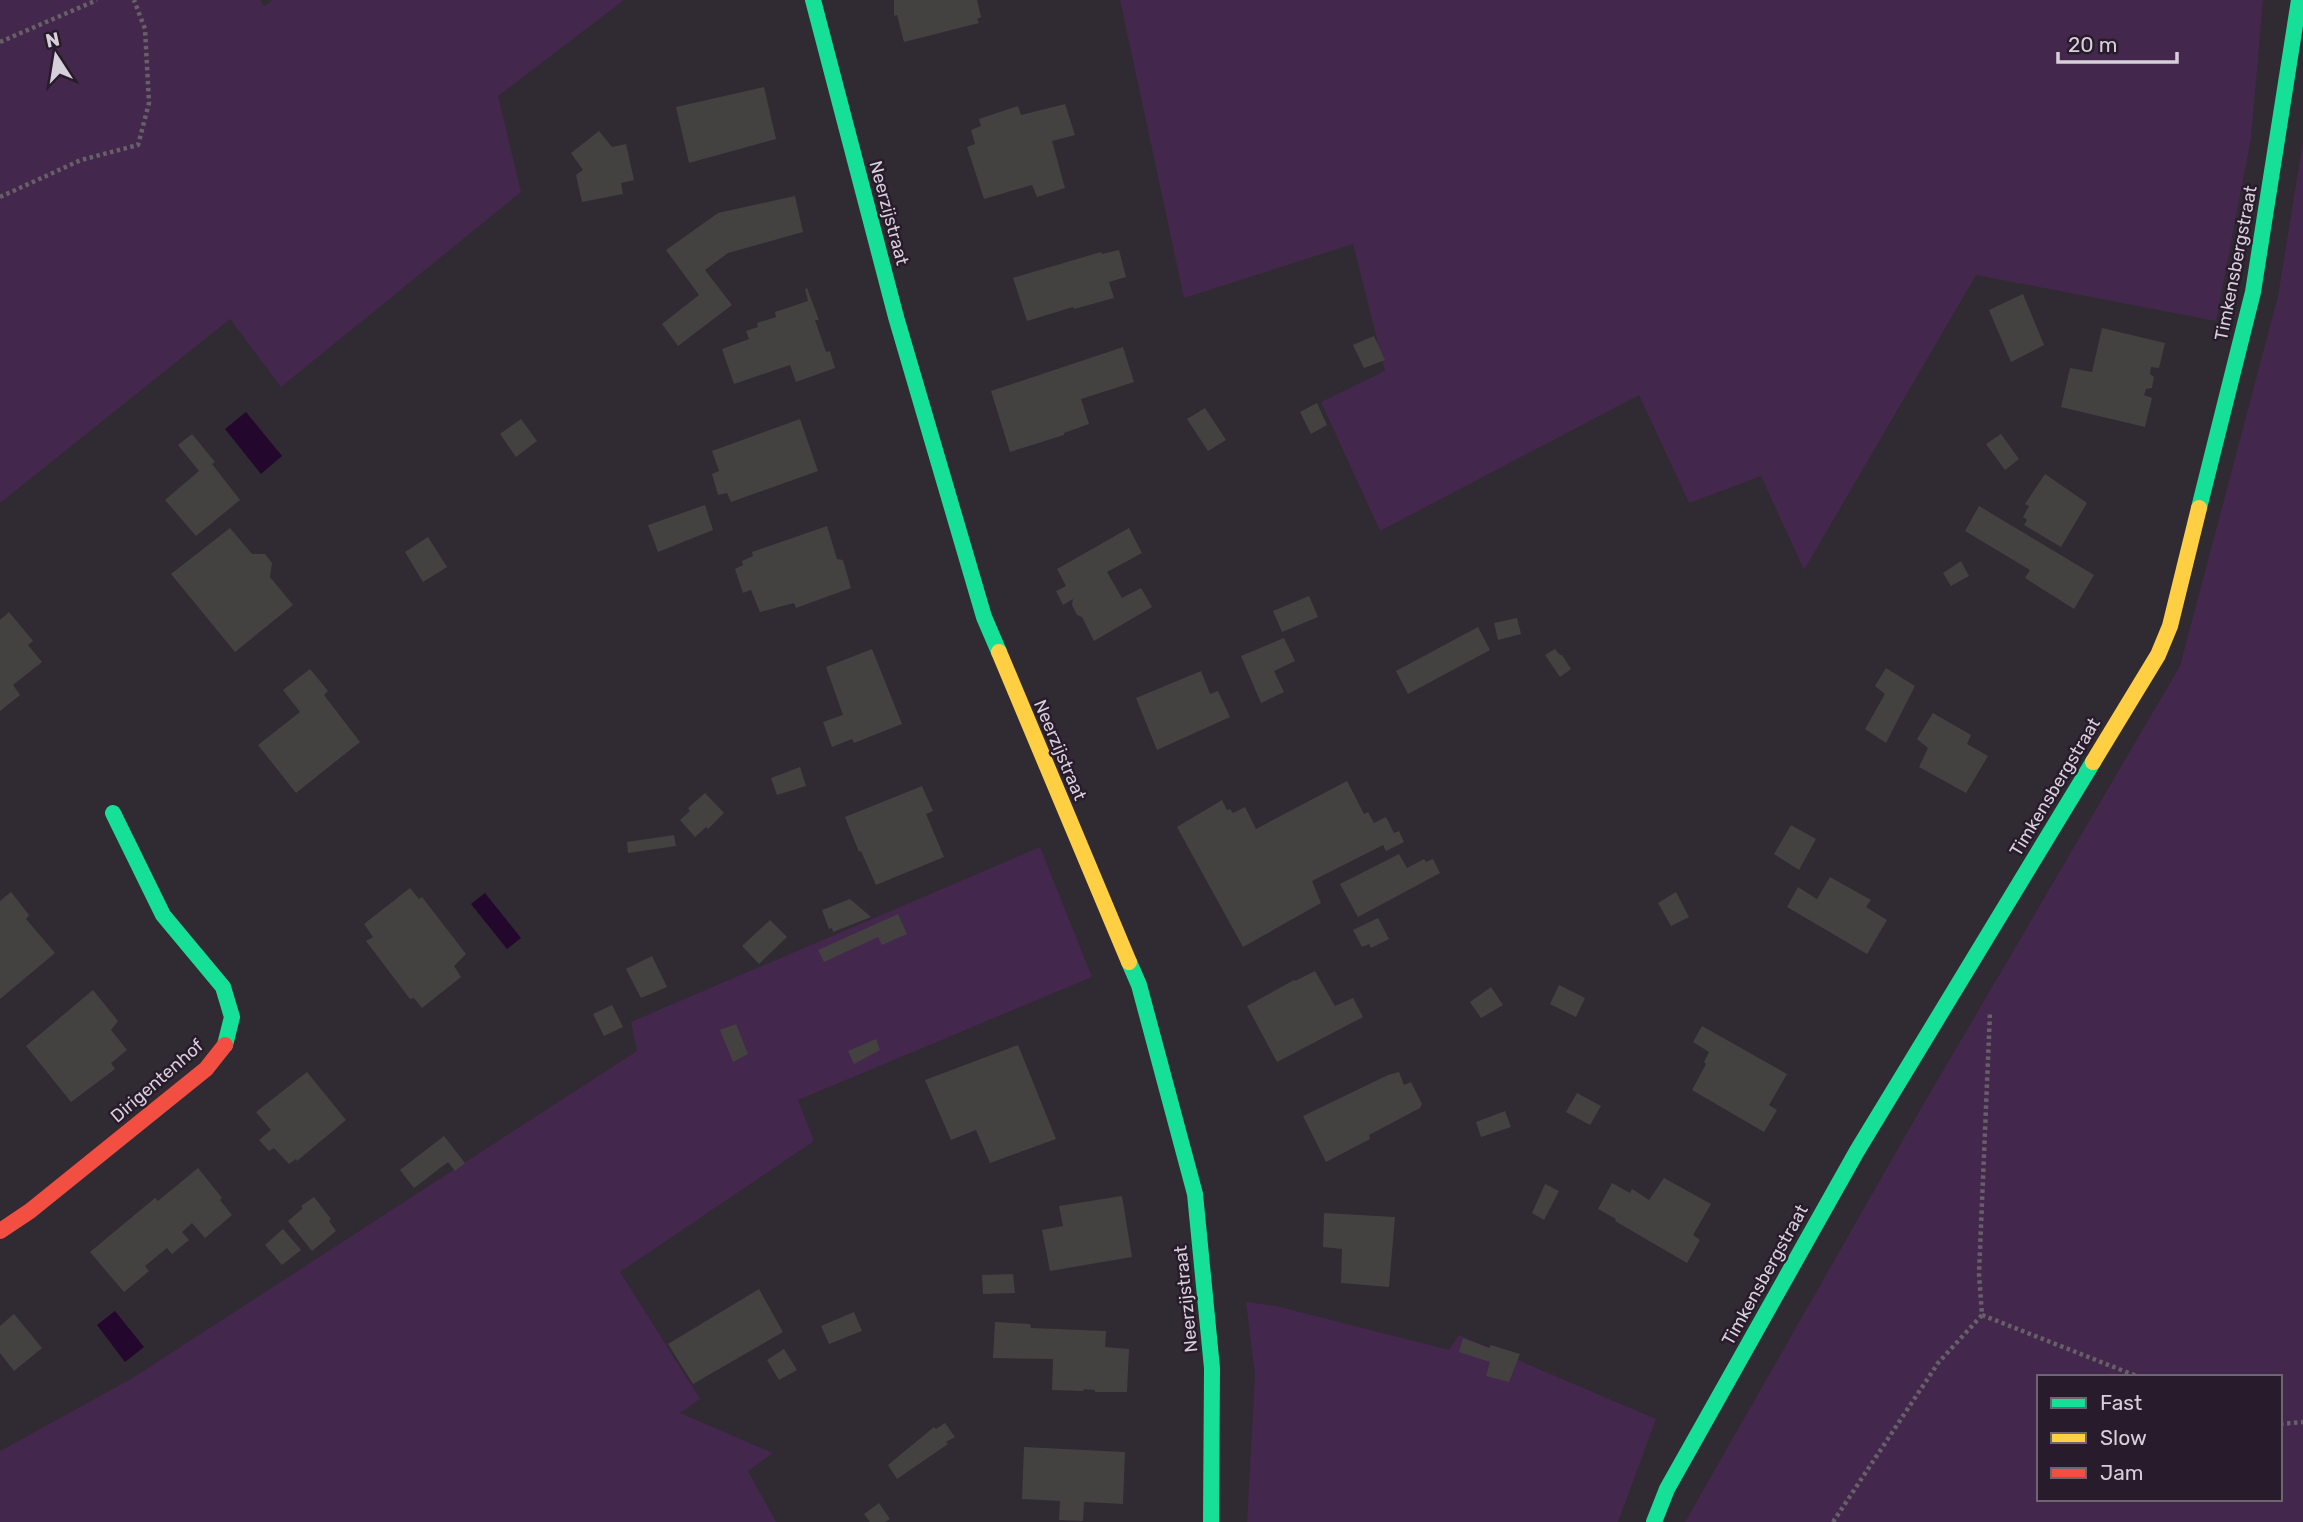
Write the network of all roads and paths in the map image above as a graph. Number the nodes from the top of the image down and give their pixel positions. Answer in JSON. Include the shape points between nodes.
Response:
{"nodes":[{"id":1,"x":97,"y":0,"type":"edge"},
{"id":2,"x":134,"y":0,"type":"edge"},
{"id":3,"x":813,"y":0,"type":"edge"},
{"id":4,"x":2299,"y":0,"type":"edge"},
{"id":5,"x":0,"y":41,"type":"edge"},
{"id":6,"x":0,"y":197,"type":"edge"},
{"id":7,"x":113,"y":813,"type":"dead end"},
{"id":8,"x":1990,"y":1009,"type":"dead end"},
{"id":9,"x":0,"y":1231,"type":"edge"},
{"id":10,"x":1982,"y":1315,"type":"junction"},
{"id":11,"x":2134,"y":1375,"type":"edge"},
{"id":12,"x":2303,"y":1422,"type":"edge"},
{"id":13,"x":2282,"y":1423,"type":"edge"},
{"id":14,"x":1211,"y":1522,"type":"edge"},
{"id":15,"x":1654,"y":1522,"type":"edge"},
{"id":16,"x":1833,"y":1522,"type":"edge"}],
"edges":[{"from":1,"to":5,"type":"path"},
{"from":2,"to":6,"type":"path","via":[[145,30],[149,103],[138,145],[81,160]]},
{"from":3,"to":14,"type":"street","name":"Neerzijstraat","via":[[896,317],[984,617],[1139,985],[1195,1194],[1212,1368]]},
{"from":4,"to":15,"type":"street","name":"Timkensbergstraat","via":[[2253,292],[2170,626],[2158,655],[1857,1151],[1667,1489]]},
{"from":7,"to":9,"type":"street","name":"Dirigentenhof","via":[[163,915],[223,987],[232,1017],[227,1042],[206,1069]]},
{"from":8,"to":10,"type":"path","via":[[1979,1274]]},
{"from":10,"to":11,"type":"path"},
{"from":10,"to":16,"type":"path","via":[[1938,1363]]},
{"from":12,"to":13,"type":"path"}]}
